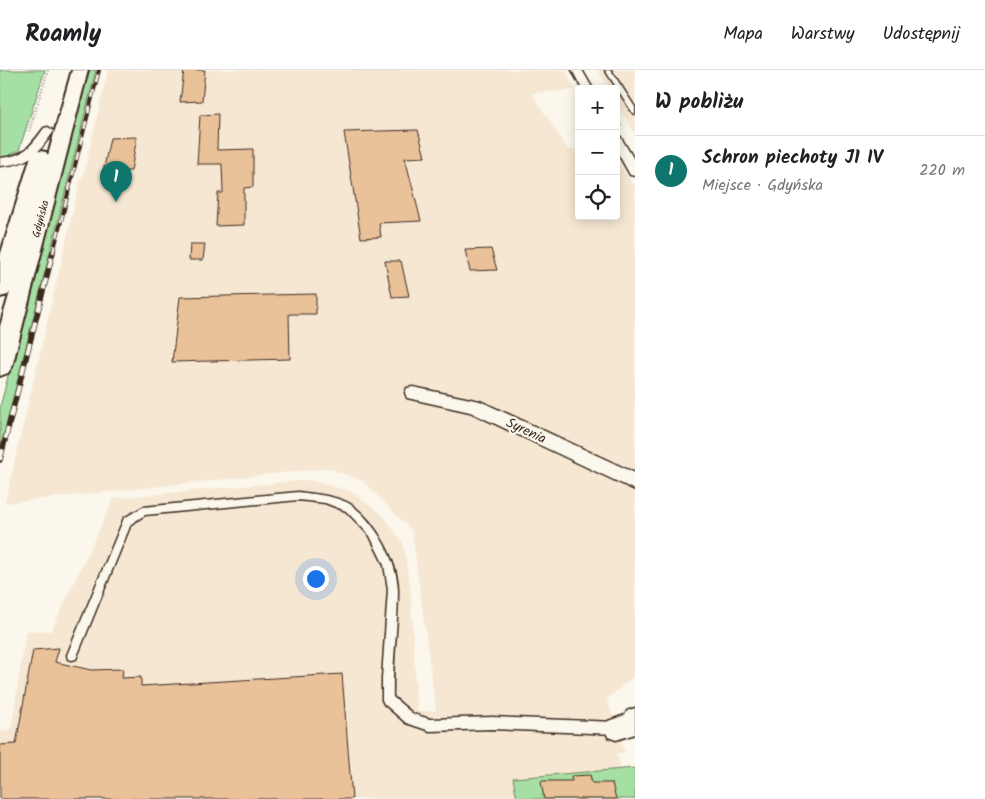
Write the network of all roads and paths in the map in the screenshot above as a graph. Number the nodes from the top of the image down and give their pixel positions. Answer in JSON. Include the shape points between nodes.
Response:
{"nodes":[{"id":1,"x":65,"y":70,"type":"edge"},
{"id":2,"x":80,"y":70,"type":"edge"},
{"id":3,"x":577,"y":70,"type":"edge"},
{"id":4,"x":608,"y":70,"type":"edge"},
{"id":5,"x":586,"y":85,"type":"edge"},
{"id":6,"x":635,"y":112,"type":"edge"},
{"id":7,"x":48,"y":131,"type":"junction"},
{"id":8,"x":620,"y":146,"type":"edge"},
{"id":9,"x":0,"y":162,"type":"edge"},
{"id":10,"x":19,"y":162,"type":"junction"},
{"id":11,"x":635,"y":172,"type":"edge"},
{"id":12,"x":32,"y":185,"type":"junction"},
{"id":13,"x":0,"y":290,"type":"edge"},
{"id":14,"x":0,"y":367,"type":"edge"},
{"id":15,"x":413,"y":393,"type":"dead end"},
{"id":16,"x":635,"y":482,"type":"edge"},
{"id":17,"x":72,"y":655,"type":"dead end"},
{"id":18,"x":626,"y":724,"type":"edge"}],
"edges":[{"from":1,"to":7,"type":"main road","name":"Gdyńska"},
{"from":2,"to":14,"type":"main road","name":"Gdyńska"},
{"from":3,"to":5,"type":"street"},
{"from":4,"to":6,"type":"lane"},
{"from":7,"to":10,"type":"street"},
{"from":7,"to":12,"type":"main road","name":"Gdyńska"},
{"from":8,"to":11,"type":"street"},
{"from":9,"to":10,"type":"street"},
{"from":10,"to":12,"type":"street"},
{"from":12,"to":13,"type":"main road","name":"Gdyńska"},
{"from":15,"to":16,"type":"street","name":"Syrenia","via":[[474,406]]},
{"from":17,"to":18,"type":"lane","via":[[127,521],[143,511],[298,496],[325,499],[349,508],[372,533],[389,564],[393,589],[388,700],[410,719],[430,724]]}]}
